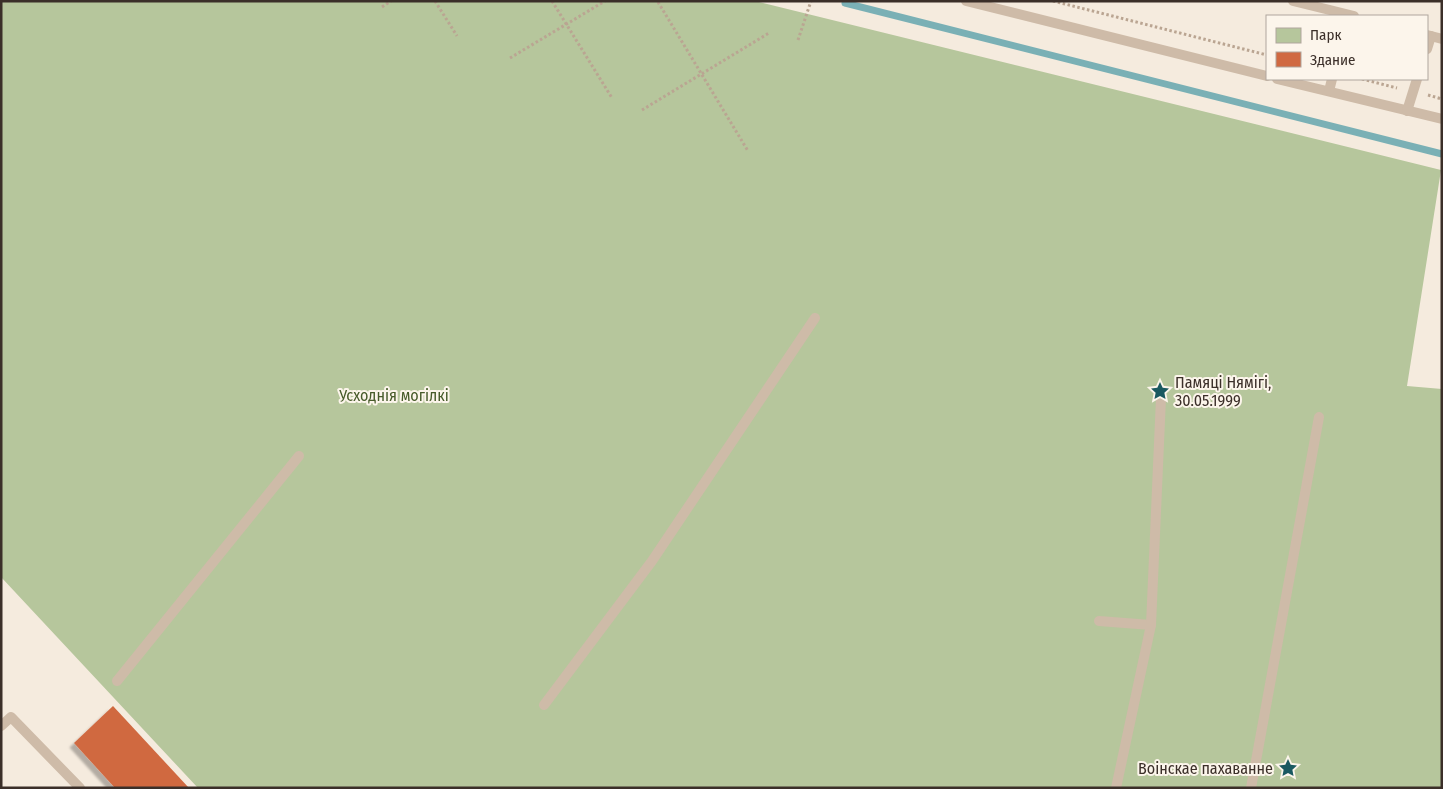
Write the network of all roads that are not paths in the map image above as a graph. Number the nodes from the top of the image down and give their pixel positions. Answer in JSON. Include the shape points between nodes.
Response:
{"nodes":[{"id":1,"x":966,"y":1,"type":"edge"},
{"id":2,"x":1293,"y":1,"type":"edge"},
{"id":3,"x":1348,"y":15,"type":"edge"},
{"id":4,"x":1429,"y":35,"type":"edge"},
{"id":5,"x":1442,"y":39,"type":"edge"},
{"id":6,"x":1266,"y":76,"type":"edge"},
{"id":7,"x":1281,"y":80,"type":"edge"},
{"id":8,"x":1332,"y":80,"type":"edge"},
{"id":9,"x":1417,"y":80,"type":"edge"},
{"id":10,"x":1329,"y":92,"type":"junction"},
{"id":11,"x":1407,"y":111,"type":"junction"},
{"id":12,"x":1442,"y":119,"type":"edge"},
{"id":13,"x":815,"y":318,"type":"dead end"},
{"id":14,"x":1161,"y":398,"type":"dead end"},
{"id":15,"x":1319,"y":417,"type":"dead end"},
{"id":16,"x":299,"y":456,"type":"dead end"},
{"id":17,"x":1098,"y":621,"type":"dead end"},
{"id":18,"x":1150,"y":625,"type":"junction"},
{"id":19,"x":117,"y":681,"type":"dead end"},
{"id":20,"x":544,"y":705,"type":"dead end"},
{"id":21,"x":1,"y":726,"type":"edge"},
{"id":22,"x":80,"y":788,"type":"edge"},
{"id":23,"x":1116,"y":788,"type":"edge"},
{"id":24,"x":1251,"y":788,"type":"edge"}],
"edges":[{"from":1,"to":6,"type":"lane"},
{"from":2,"to":3,"type":"lane"},
{"from":4,"to":5,"type":"lane"},
{"from":7,"to":10,"type":"lane"},
{"from":8,"to":10,"type":"lane"},
{"from":9,"to":11,"type":"lane"},
{"from":10,"to":11,"type":"lane"},
{"from":11,"to":12,"type":"lane"},
{"from":13,"to":20,"type":"lane","via":[[652,561]]},
{"from":14,"to":18,"type":"lane"},
{"from":15,"to":24,"type":"lane"},
{"from":16,"to":19,"type":"lane"},
{"from":17,"to":18,"type":"lane"},
{"from":18,"to":23,"type":"lane"},
{"from":21,"to":22,"type":"lane","via":[[11,717]]}]}
